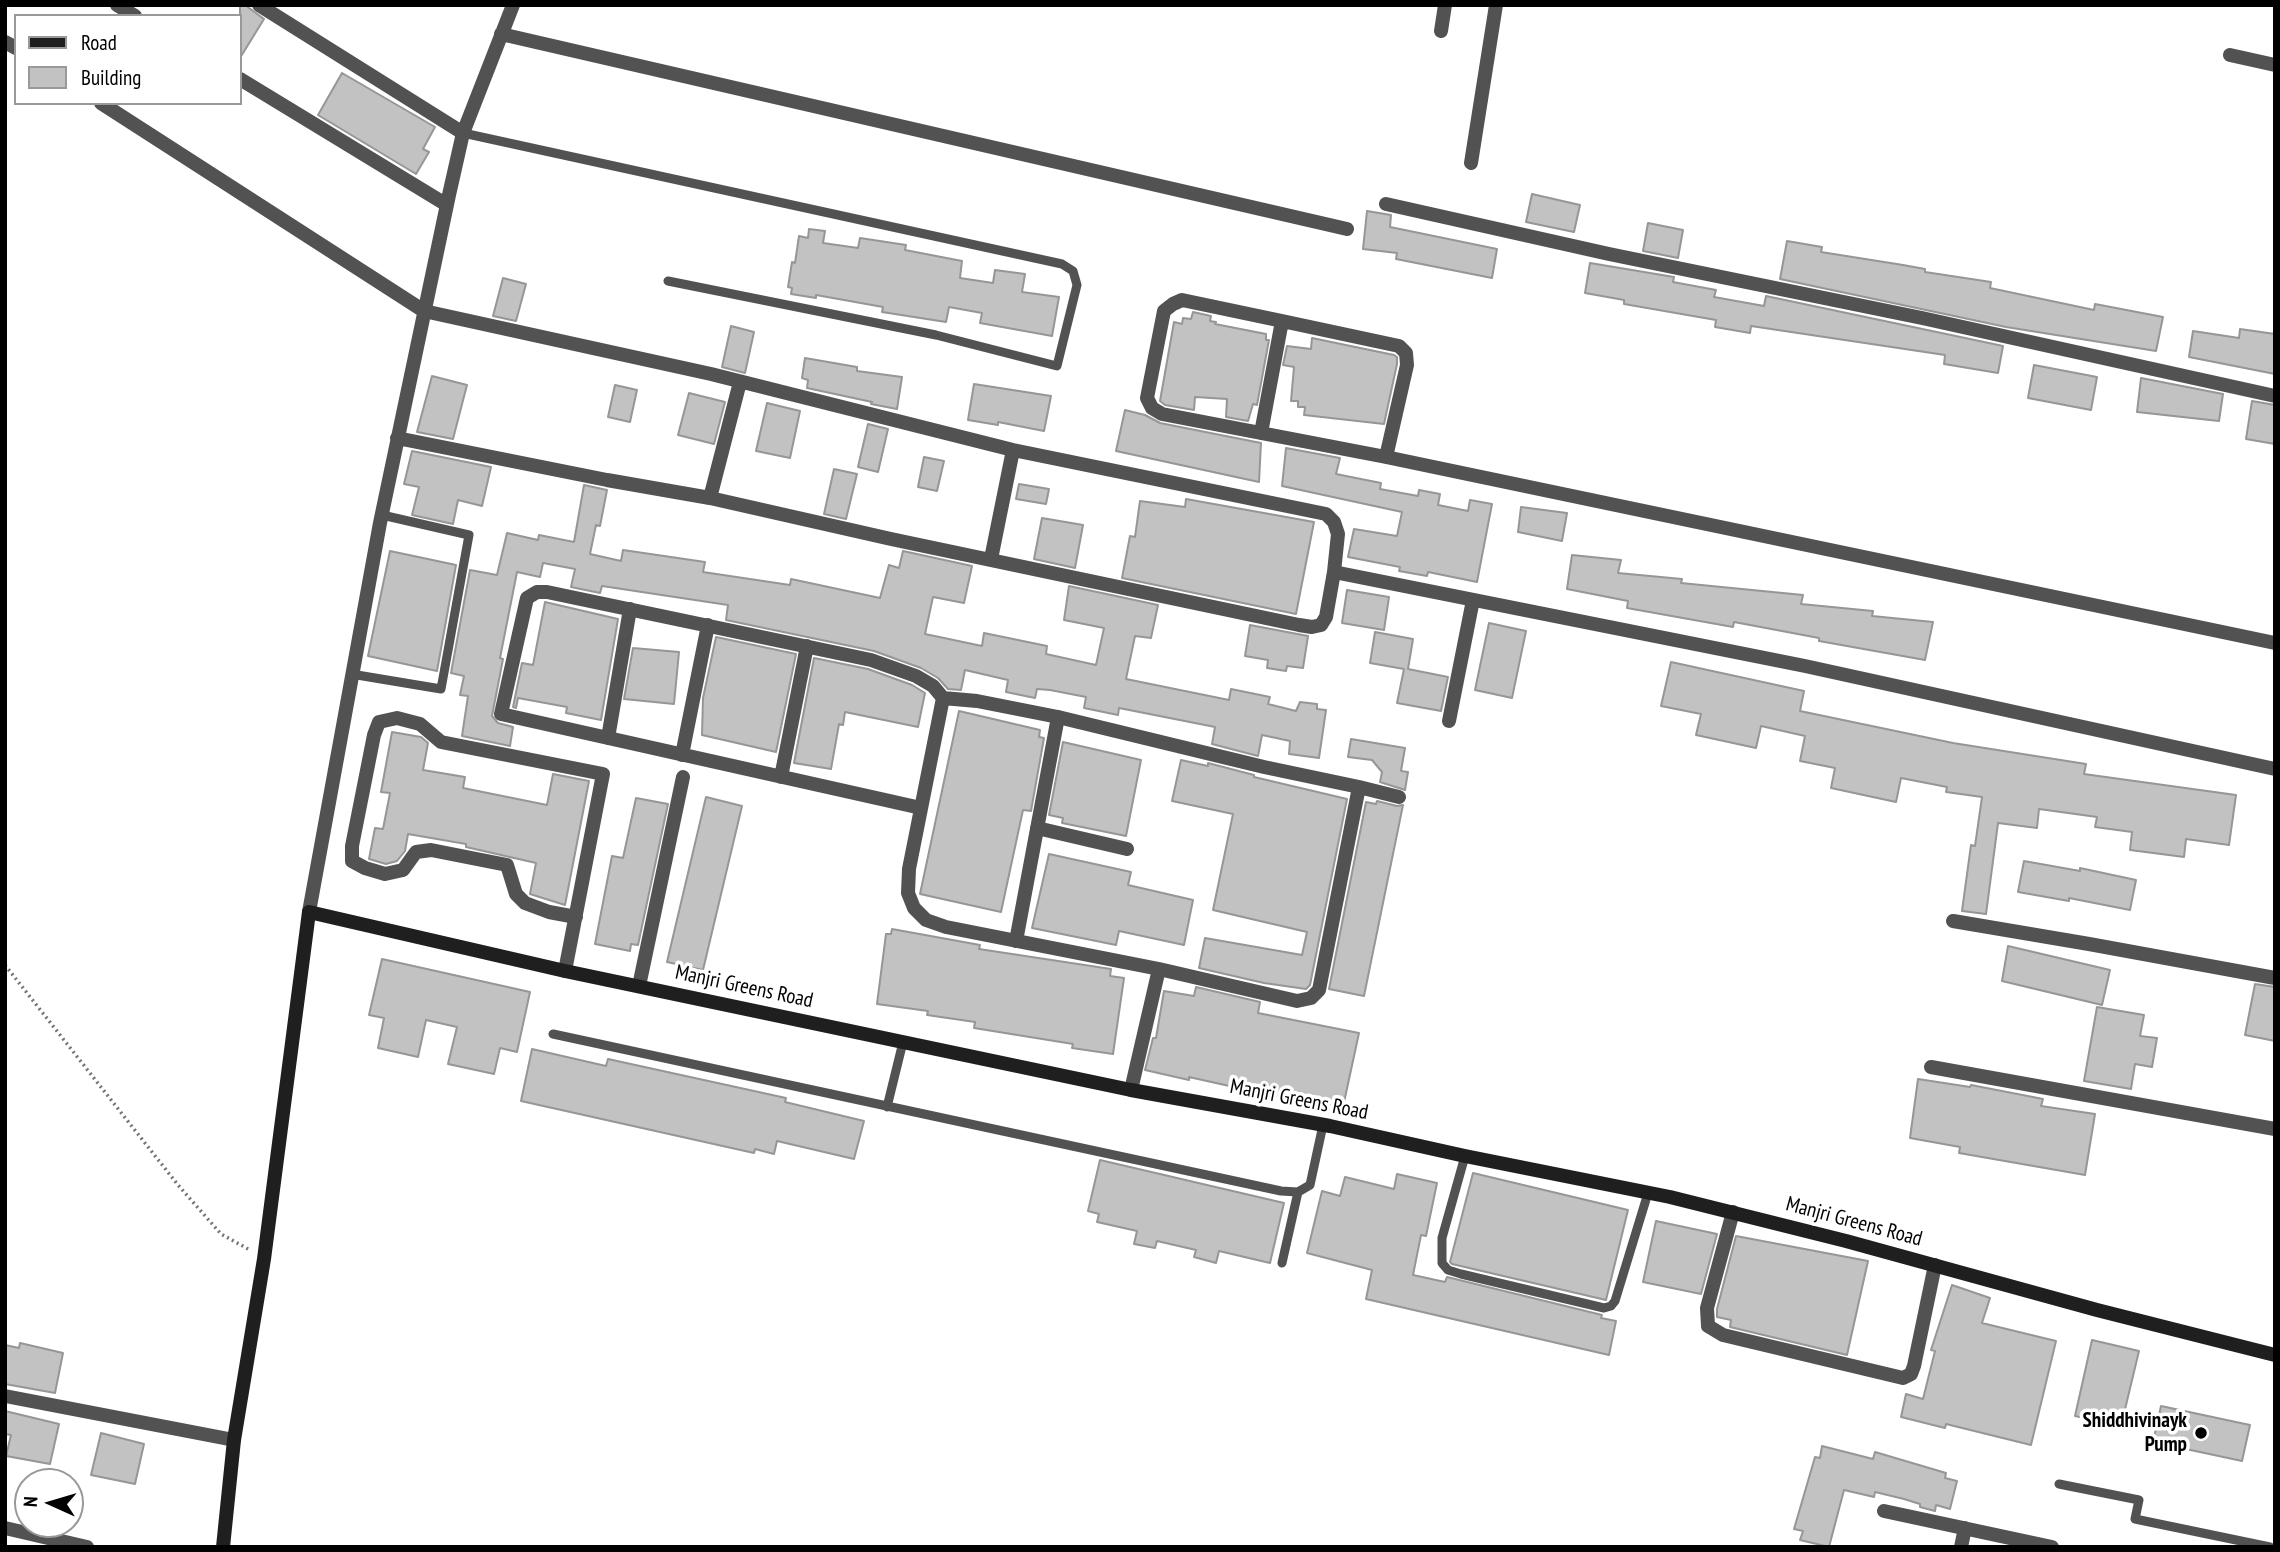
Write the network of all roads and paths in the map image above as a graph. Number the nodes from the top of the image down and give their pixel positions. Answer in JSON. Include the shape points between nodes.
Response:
{"nodes":[{"id":1,"x":259,"y":5,"type":"edge"},
{"id":2,"x":513,"y":5,"type":"edge"},
{"id":3,"x":1445,"y":5,"type":"edge"},
{"id":4,"x":1496,"y":5,"type":"edge"},
{"id":5,"x":1441,"y":31,"type":"dead end"},
{"id":6,"x":502,"y":34,"type":"junction"},
{"id":7,"x":2230,"y":55,"type":"dead end"},
{"id":8,"x":2275,"y":65,"type":"edge"},
{"id":9,"x":242,"y":80,"type":"edge"},
{"id":10,"x":104,"y":105,"type":"edge"},
{"id":11,"x":463,"y":133,"type":"junction"},
{"id":12,"x":1471,"y":163,"type":"dead end"},
{"id":13,"x":447,"y":205,"type":"junction"},
{"id":14,"x":1386,"y":205,"type":"dead end"},
{"id":15,"x":1347,"y":229,"type":"dead end"},
{"id":16,"x":668,"y":281,"type":"dead end"},
{"id":17,"x":424,"y":311,"type":"junction"},
{"id":18,"x":1282,"y":321,"type":"junction"},
{"id":19,"x":740,"y":382,"type":"junction"},
{"id":20,"x":2275,"y":396,"type":"edge"},
{"id":21,"x":1261,"y":433,"type":"junction"},
{"id":22,"x":397,"y":438,"type":"junction"},
{"id":23,"x":1013,"y":450,"type":"junction"},
{"id":24,"x":1386,"y":457,"type":"junction"},
{"id":25,"x":710,"y":498,"type":"junction"},
{"id":26,"x":382,"y":515,"type":"junction"},
{"id":27,"x":991,"y":559,"type":"junction"},
{"id":28,"x":1334,"y":572,"type":"junction"},
{"id":29,"x":1473,"y":600,"type":"junction"},
{"id":30,"x":630,"y":609,"type":"junction"},
{"id":31,"x":708,"y":625,"type":"junction"},
{"id":32,"x":2275,"y":643,"type":"edge"},
{"id":33,"x":807,"y":646,"type":"junction"},
{"id":34,"x":351,"y":674,"type":"junction"},
{"id":35,"x":943,"y":698,"type":"junction"},
{"id":36,"x":1058,"y":717,"type":"junction"},
{"id":37,"x":1449,"y":720,"type":"dead end"},
{"id":38,"x":608,"y":738,"type":"junction"},
{"id":39,"x":682,"y":755,"type":"junction"},
{"id":40,"x":2275,"y":769,"type":"edge"},
{"id":41,"x":683,"y":777,"type":"dead end"},
{"id":42,"x":781,"y":777,"type":"junction"},
{"id":43,"x":1359,"y":787,"type":"junction"},
{"id":44,"x":1399,"y":797,"type":"dead end"},
{"id":45,"x":921,"y":808,"type":"junction"},
{"id":46,"x":1037,"y":828,"type":"junction"},
{"id":47,"x":1127,"y":849,"type":"dead end"},
{"id":48,"x":309,"y":912,"type":"junction"},
{"id":49,"x":576,"y":917,"type":"junction"},
{"id":50,"x":1953,"y":921,"type":"dead end"},
{"id":51,"x":1016,"y":941,"type":"junction"},
{"id":52,"x":5,"y":965,"type":"edge"},
{"id":53,"x":1158,"y":969,"type":"junction"},
{"id":54,"x":565,"y":971,"type":"junction"},
{"id":55,"x":2275,"y":978,"type":"edge"},
{"id":56,"x":639,"y":986,"type":"junction"},
{"id":57,"x":553,"y":1034,"type":"dead end"},
{"id":58,"x":903,"y":1042,"type":"junction"},
{"id":59,"x":1931,"y":1067,"type":"dead end"},
{"id":60,"x":1131,"y":1090,"type":"junction"},
{"id":61,"x":887,"y":1107,"type":"junction"},
{"id":62,"x":1324,"y":1125,"type":"junction"},
{"id":63,"x":2275,"y":1129,"type":"edge"},
{"id":64,"x":1465,"y":1156,"type":"junction"},
{"id":65,"x":1298,"y":1192,"type":"junction"},
{"id":66,"x":1648,"y":1193,"type":"junction"},
{"id":67,"x":1733,"y":1212,"type":"junction"},
{"id":68,"x":264,"y":1259,"type":"junction"},
{"id":69,"x":1282,"y":1263,"type":"dead end"},
{"id":70,"x":1935,"y":1265,"type":"junction"},
{"id":71,"x":2275,"y":1355,"type":"edge"},
{"id":72,"x":5,"y":1396,"type":"edge"},
{"id":73,"x":234,"y":1440,"type":"junction"},
{"id":74,"x":2059,"y":1484,"type":"dead end"},
{"id":75,"x":1884,"y":1511,"type":"dead end"},
{"id":76,"x":5,"y":1528,"type":"edge"},
{"id":77,"x":1965,"y":1528,"type":"junction"},
{"id":78,"x":87,"y":1547,"type":"edge"},
{"id":79,"x":223,"y":1547,"type":"edge"},
{"id":80,"x":1961,"y":1547,"type":"edge"},
{"id":81,"x":2052,"y":1547,"type":"edge"},
{"id":82,"x":2270,"y":1547,"type":"edge"}],
"edges":[{"from":1,"to":11,"type":"street"},
{"from":2,"to":6,"type":"street"},
{"from":3,"to":5,"type":"street"},
{"from":4,"to":12,"type":"street"},
{"from":6,"to":11,"type":"street"},
{"from":6,"to":15,"type":"street"},
{"from":7,"to":8,"type":"street"},
{"from":9,"to":13,"type":"street"},
{"from":10,"to":17,"type":"street"},
{"from":11,"to":13,"type":"street"},
{"from":11,"to":16,"type":"lane","via":[[1062,264],[1073,271],[1077,285],[1057,366],[936,335]]},
{"from":13,"to":17,"type":"street"},
{"from":14,"to":20,"type":"street"},
{"from":17,"to":19,"type":"street"},
{"from":17,"to":22,"type":"street"},
{"from":18,"to":21,"type":"street"},
{"from":18,"to":21,"type":"street","via":[[1182,300],[1172,304],[1164,311],[1147,398],[1162,414]]},
{"from":18,"to":24,"type":"street","via":[[1399,346],[1406,353]]},
{"from":19,"to":23,"type":"street"},
{"from":19,"to":25,"type":"street"},
{"from":21,"to":24,"type":"street"},
{"from":22,"to":25,"type":"street"},
{"from":22,"to":26,"type":"street"},
{"from":23,"to":27,"type":"street"},
{"from":23,"to":28,"type":"street","via":[[1326,514],[1338,534]]},
{"from":24,"to":32,"type":"street"},
{"from":25,"to":27,"type":"street"},
{"from":26,"to":34,"type":"street"},
{"from":26,"to":34,"type":"lane","via":[[469,535],[441,689]]},
{"from":27,"to":28,"type":"street","via":[[1312,627],[1321,625],[1326,617]]},
{"from":28,"to":29,"type":"street"},
{"from":29,"to":37,"type":"street"},
{"from":29,"to":40,"type":"street","via":[[1805,666]]},
{"from":30,"to":31,"type":"street"},
{"from":30,"to":38,"type":"street"},
{"from":30,"to":38,"type":"street","via":[[547,592],[527,598],[501,714]]},
{"from":31,"to":33,"type":"street"},
{"from":31,"to":39,"type":"street"},
{"from":33,"to":35,"type":"street","via":[[898,668],[933,686]]},
{"from":33,"to":42,"type":"street"},
{"from":34,"to":48,"type":"street"},
{"from":35,"to":36,"type":"street"},
{"from":35,"to":45,"type":"street"},
{"from":36,"to":43,"type":"street"},
{"from":36,"to":46,"type":"street"},
{"from":38,"to":39,"type":"street"},
{"from":39,"to":42,"type":"street"},
{"from":41,"to":56,"type":"street"},
{"from":42,"to":45,"type":"street"},
{"from":43,"to":44,"type":"street"},
{"from":43,"to":53,"type":"street","via":[[1319,990],[1311,999],[1297,1001]]},
{"from":45,"to":51,"type":"street","via":[[909,869],[908,892],[914,908],[926,920],[946,927]]},
{"from":46,"to":47,"type":"street"},
{"from":46,"to":51,"type":"street"},
{"from":48,"to":54,"type":"street","name":"Manjri Greens Road"},
{"from":48,"to":68,"type":"street"},
{"from":49,"to":49,"type":"street","via":[[603,774],[441,742],[420,724],[397,718],[379,722],[352,861],[386,874],[403,870],[416,852],[431,850],[507,864],[516,894],[526,903]]},
{"from":49,"to":54,"type":"street"},
{"from":50,"to":55,"type":"street"},
{"from":51,"to":53,"type":"street"},
{"from":52,"to":68,"type":"path","via":[[221,1234]]},
{"from":53,"to":60,"type":"street"},
{"from":54,"to":56,"type":"street","name":"Manjri Greens Road"},
{"from":56,"to":58,"type":"street","name":"Manjri Greens Road"},
{"from":57,"to":61,"type":"lane"},
{"from":58,"to":60,"type":"street","name":"Manjri Greens Road"},
{"from":58,"to":61,"type":"lane"},
{"from":59,"to":63,"type":"street"},
{"from":60,"to":62,"type":"street","name":"Manjri Greens Road"},
{"from":61,"to":65,"type":"lane"},
{"from":62,"to":64,"type":"street","name":"Manjri Greens Road"},
{"from":62,"to":65,"type":"lane","via":[[1310,1185]]},
{"from":64,"to":66,"type":"street","name":"Manjri Greens Road"},
{"from":64,"to":66,"type":"lane","via":[[1442,1238],[1442,1263],[1448,1270],[1604,1308],[1615,1301]]},
{"from":65,"to":69,"type":"lane"},
{"from":66,"to":67,"type":"street","name":"Manjri Greens Road"},
{"from":67,"to":70,"type":"street","name":"Manjri Greens Road"},
{"from":67,"to":70,"type":"street","via":[[1707,1308],[1708,1326],[1723,1335],[1903,1378],[1914,1366]]},
{"from":68,"to":73,"type":"street"},
{"from":70,"to":71,"type":"street","name":"Manjri Greens Road"},
{"from":72,"to":73,"type":"street"},
{"from":73,"to":79,"type":"street"},
{"from":74,"to":82,"type":"lane","via":[[2139,1500],[2135,1518]]},
{"from":75,"to":77,"type":"street"},
{"from":76,"to":78,"type":"street"},
{"from":77,"to":80,"type":"street"},
{"from":77,"to":81,"type":"street"}]}
